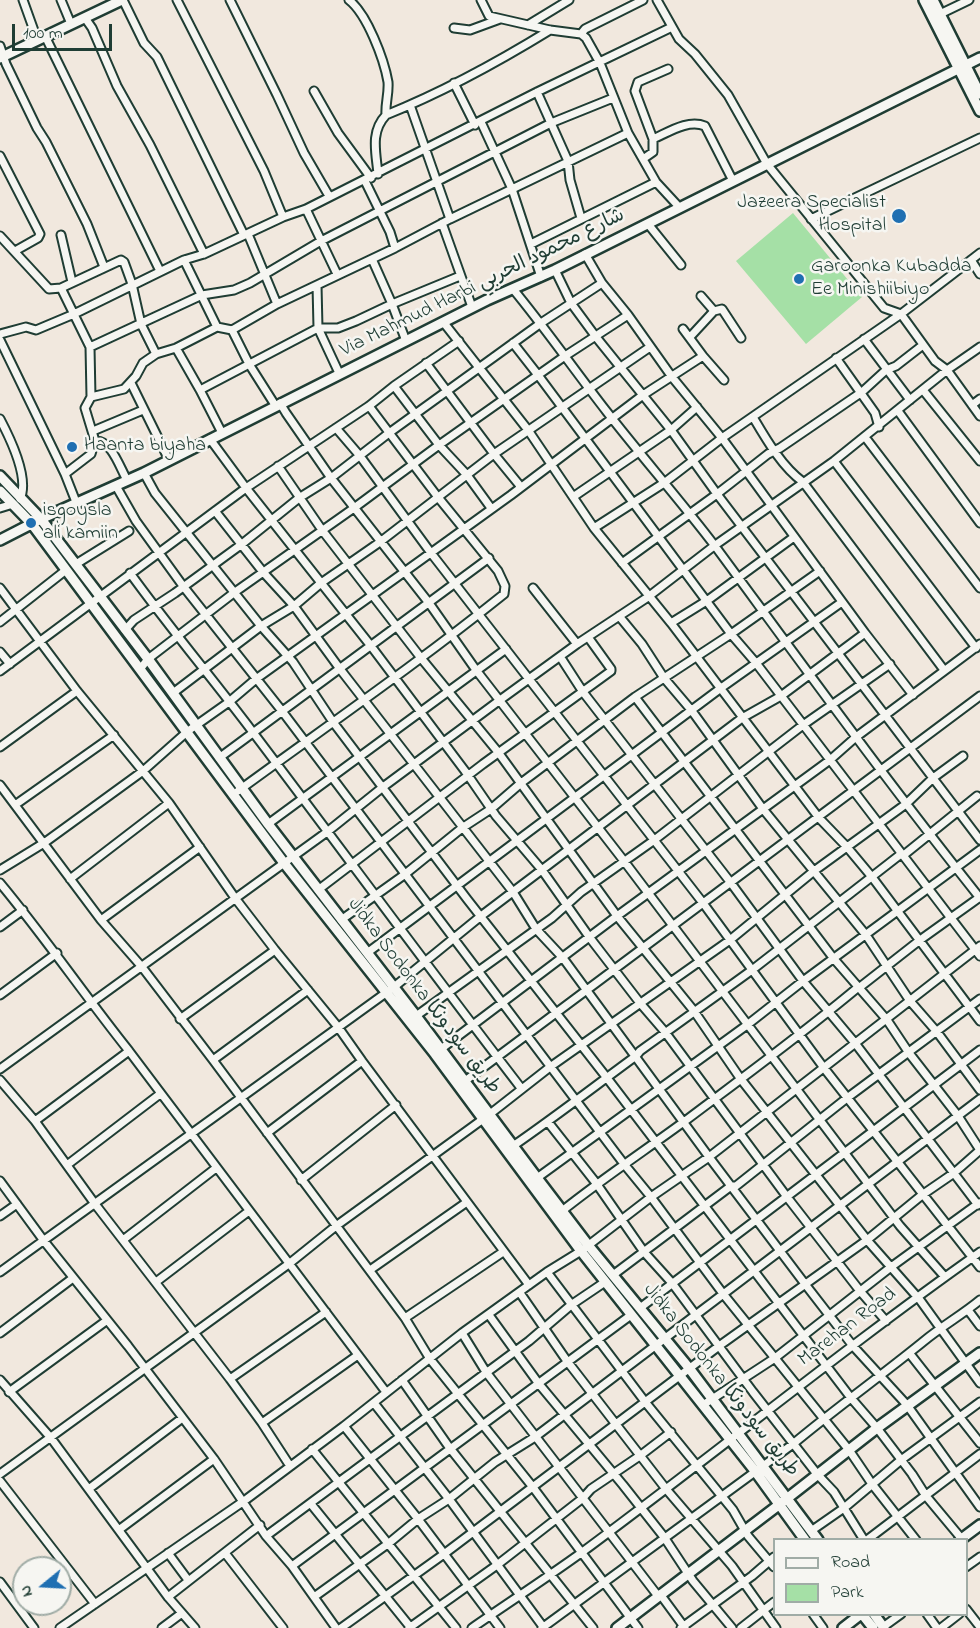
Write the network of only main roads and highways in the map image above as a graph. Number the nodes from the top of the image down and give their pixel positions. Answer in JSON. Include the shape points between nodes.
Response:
{"nodes":[{"id":1,"x":122,"y":0,"type":"edge"},
{"id":2,"x":924,"y":0,"type":"edge"},
{"id":3,"x":933,"y":0,"type":"edge"},
{"id":4,"x":103,"y":4,"type":"edge"},
{"id":5,"x":2,"y":57,"type":"edge"},
{"id":6,"x":980,"y":58,"type":"edge"},
{"id":7,"x":962,"y":66,"type":"junction"},
{"id":8,"x":980,"y":94,"type":"edge"},
{"id":9,"x":980,"y":111,"type":"edge"},
{"id":10,"x":0,"y":476,"type":"edge"},
{"id":11,"x":0,"y":490,"type":"edge"},
{"id":12,"x":16,"y":501,"type":"junction"},
{"id":13,"x":37,"y":521,"type":"junction"},
{"id":14,"x":0,"y":540,"type":"edge"},
{"id":15,"x":192,"y":729,"type":"junction"},
{"id":16,"x":391,"y":989,"type":"junction"},
{"id":17,"x":438,"y":1052,"type":"junction"},
{"id":18,"x":486,"y":1116,"type":"junction"},
{"id":19,"x":584,"y":1248,"type":"junction"},
{"id":20,"x":609,"y":1278,"type":"junction"},
{"id":21,"x":980,"y":1353,"type":"edge"},
{"id":22,"x":784,"y":1501,"type":"junction"},
{"id":23,"x":980,"y":1525,"type":"edge"},
{"id":24,"x":800,"y":1538,"type":"edge"},
{"id":25,"x":817,"y":1538,"type":"edge"},
{"id":26,"x":962,"y":1538,"type":"edge"},
{"id":27,"x":859,"y":1616,"type":"edge"},
{"id":28,"x":864,"y":1616,"type":"edge"},
{"id":29,"x":617,"y":1628,"type":"edge"},
{"id":30,"x":843,"y":1628,"type":"edge"},
{"id":31,"x":873,"y":1628,"type":"edge"}],
"edges":[{"from":1,"to":4,"type":"main road"},
{"from":2,"to":7,"type":"main road"},
{"from":3,"to":7,"type":"main road"},
{"from":4,"to":5,"type":"main road","via":[[85,18]]},
{"from":6,"to":7,"type":"main road","name":"Via Mahmud Harbi شارع محمود الحربي"},
{"from":7,"to":8,"type":"main road"},
{"from":7,"to":9,"type":"main road"},
{"from":7,"to":13,"type":"main road","name":"Via Mahmud Harbi شارع محمود الحربي","via":[[144,473]]},
{"from":10,"to":12,"type":"main road","name":"Jidka Sodonka طريق سودونكا"},
{"from":11,"to":12,"type":"main road","name":"Jidka Sodonka طريق سودونكا"},
{"from":12,"to":13,"type":"main road","name":"Jidka Sodonka طريق سودونكا"},
{"from":13,"to":14,"type":"main road","name":"Via Mahmud Harbi شارع محمود الحربي"},
{"from":13,"to":15,"type":"main road","name":"Jidka Sodonka طريق سودونكا","via":[[66,570]]},
{"from":13,"to":15,"type":"main road","name":"Jidka Sodonka طريق سودونكا","via":[[76,564],[148,659],[173,693]]},
{"from":15,"to":16,"type":"main road","name":"Jidka Sodonka طريق سودونكا","via":[[242,788]]},
{"from":15,"to":16,"type":"main road","name":"Jidka Sodonka طريق سودونكا","via":[[284,863]]},
{"from":16,"to":17,"type":"main road","name":"Jidka Sodonka طريق سودونكا"},
{"from":16,"to":17,"type":"main road","name":"Jidka Sodonka طريق سودونكا","via":[[416,1016]]},
{"from":17,"to":18,"type":"main road","name":"Jidka Sodonka طريق سودونكا"},
{"from":17,"to":18,"type":"main road","name":"Jidka Sodonka طريق سودونكا","via":[[465,1081]]},
{"from":18,"to":19,"type":"main road","name":"Jidka Sodonka طريق سودونكا"},
{"from":18,"to":19,"type":"main road","name":"Jidka Sodonka طريق سودونكا","via":[[562,1211]]},
{"from":19,"to":20,"type":"main road","name":"Jidka Sodonka طريق سودونكا"},
{"from":20,"to":22,"type":"main road","name":"Jidka Sodonka طريق سودونكا","via":[[631,1315],[755,1471]]},
{"from":20,"to":22,"type":"main road","name":"Jidka Sodonka طريق سودونكا","via":[[640,1308],[689,1368],[764,1465]]},
{"from":21,"to":22,"type":"main road"},
{"from":22,"to":24,"type":"main road","name":"Jidka Sodonka طريق سودونكا"},
{"from":22,"to":25,"type":"main road","name":"Jidka Sodonka طريق سودونكا"},
{"from":22,"to":29,"type":"main road"},
{"from":23,"to":26,"type":"main road"},
{"from":27,"to":30,"type":"main road"},
{"from":28,"to":31,"type":"main road"}]}
